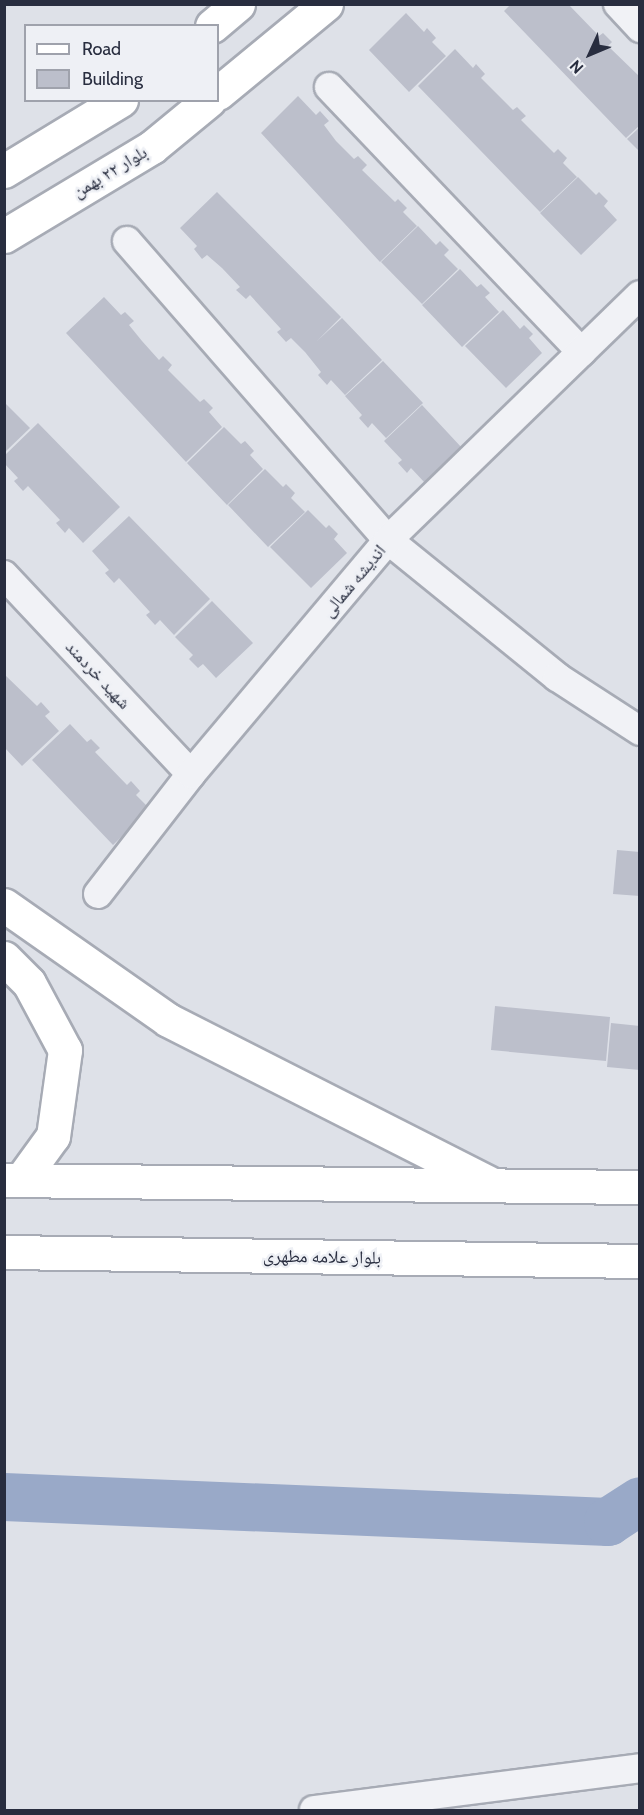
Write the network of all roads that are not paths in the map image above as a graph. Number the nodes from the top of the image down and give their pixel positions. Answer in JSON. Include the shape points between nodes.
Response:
{"nodes":[{"id":1,"x":238,"y":4,"type":"edge"},
{"id":2,"x":326,"y":4,"type":"edge"},
{"id":3,"x":618,"y":4,"type":"edge"},
{"id":4,"x":214,"y":24,"type":"edge"},
{"id":5,"x":639,"y":28,"type":"edge"},
{"id":6,"x":329,"y":87,"type":"dead end"},
{"id":7,"x":219,"y":92,"type":"edge"},
{"id":8,"x":118,"y":102,"type":"edge"},
{"id":9,"x":207,"y":102,"type":"edge"},
{"id":10,"x":4,"y":171,"type":"edge"},
{"id":11,"x":4,"y":236,"type":"edge"},
{"id":12,"x":127,"y":241,"type":"dead end"},
{"id":13,"x":639,"y":295,"type":"edge"},
{"id":14,"x":581,"y":352,"type":"junction"},
{"id":15,"x":388,"y":540,"type":"junction"},
{"id":16,"x":4,"y":575,"type":"edge"},
{"id":17,"x":639,"y":731,"type":"edge"},
{"id":18,"x":191,"y":774,"type":"junction"},
{"id":19,"x":98,"y":894,"type":"dead end"},
{"id":20,"x":4,"y":905,"type":"edge"},
{"id":21,"x":4,"y":958,"type":"edge"},
{"id":22,"x":13,"y":1180,"type":"edge"},
{"id":23,"x":495,"y":1185,"type":"junction"},
{"id":24,"x":639,"y":1187,"type":"edge"},
{"id":25,"x":4,"y":1252,"type":"edge"},
{"id":26,"x":639,"y":1261,"type":"edge"},
{"id":27,"x":639,"y":1768,"type":"edge"},
{"id":28,"x":314,"y":1810,"type":"edge"}],
"edges":[{"from":1,"to":4,"type":"street"},
{"from":2,"to":7,"type":"street"},
{"from":3,"to":5,"type":"street"},
{"from":6,"to":14,"type":"street"},
{"from":8,"to":10,"type":"street"},
{"from":9,"to":11,"type":"street","name":"بلوار ۲۲ بهمن","via":[[152,147]]},
{"from":12,"to":15,"type":"street"},
{"from":13,"to":14,"type":"street","name":"اندیشه شمالی"},
{"from":14,"to":15,"type":"street","name":"اندیشه شمالی"},
{"from":15,"to":17,"type":"street","via":[[556,677]]},
{"from":15,"to":18,"type":"street","name":"اندیشه شمالی"},
{"from":16,"to":18,"type":"street","name":"شهید خردمند"},
{"from":18,"to":19,"type":"street","name":"اندیشه شمالی"},
{"from":20,"to":23,"type":"street","via":[[168,1020]]},
{"from":21,"to":22,"type":"street","via":[[28,983],[65,1050],[53,1136]]},
{"from":22,"to":23,"type":"street"},
{"from":23,"to":24,"type":"street"},
{"from":25,"to":26,"type":"street","name":"بلوار علامه مطهری"},
{"from":27,"to":28,"type":"street"}]}
